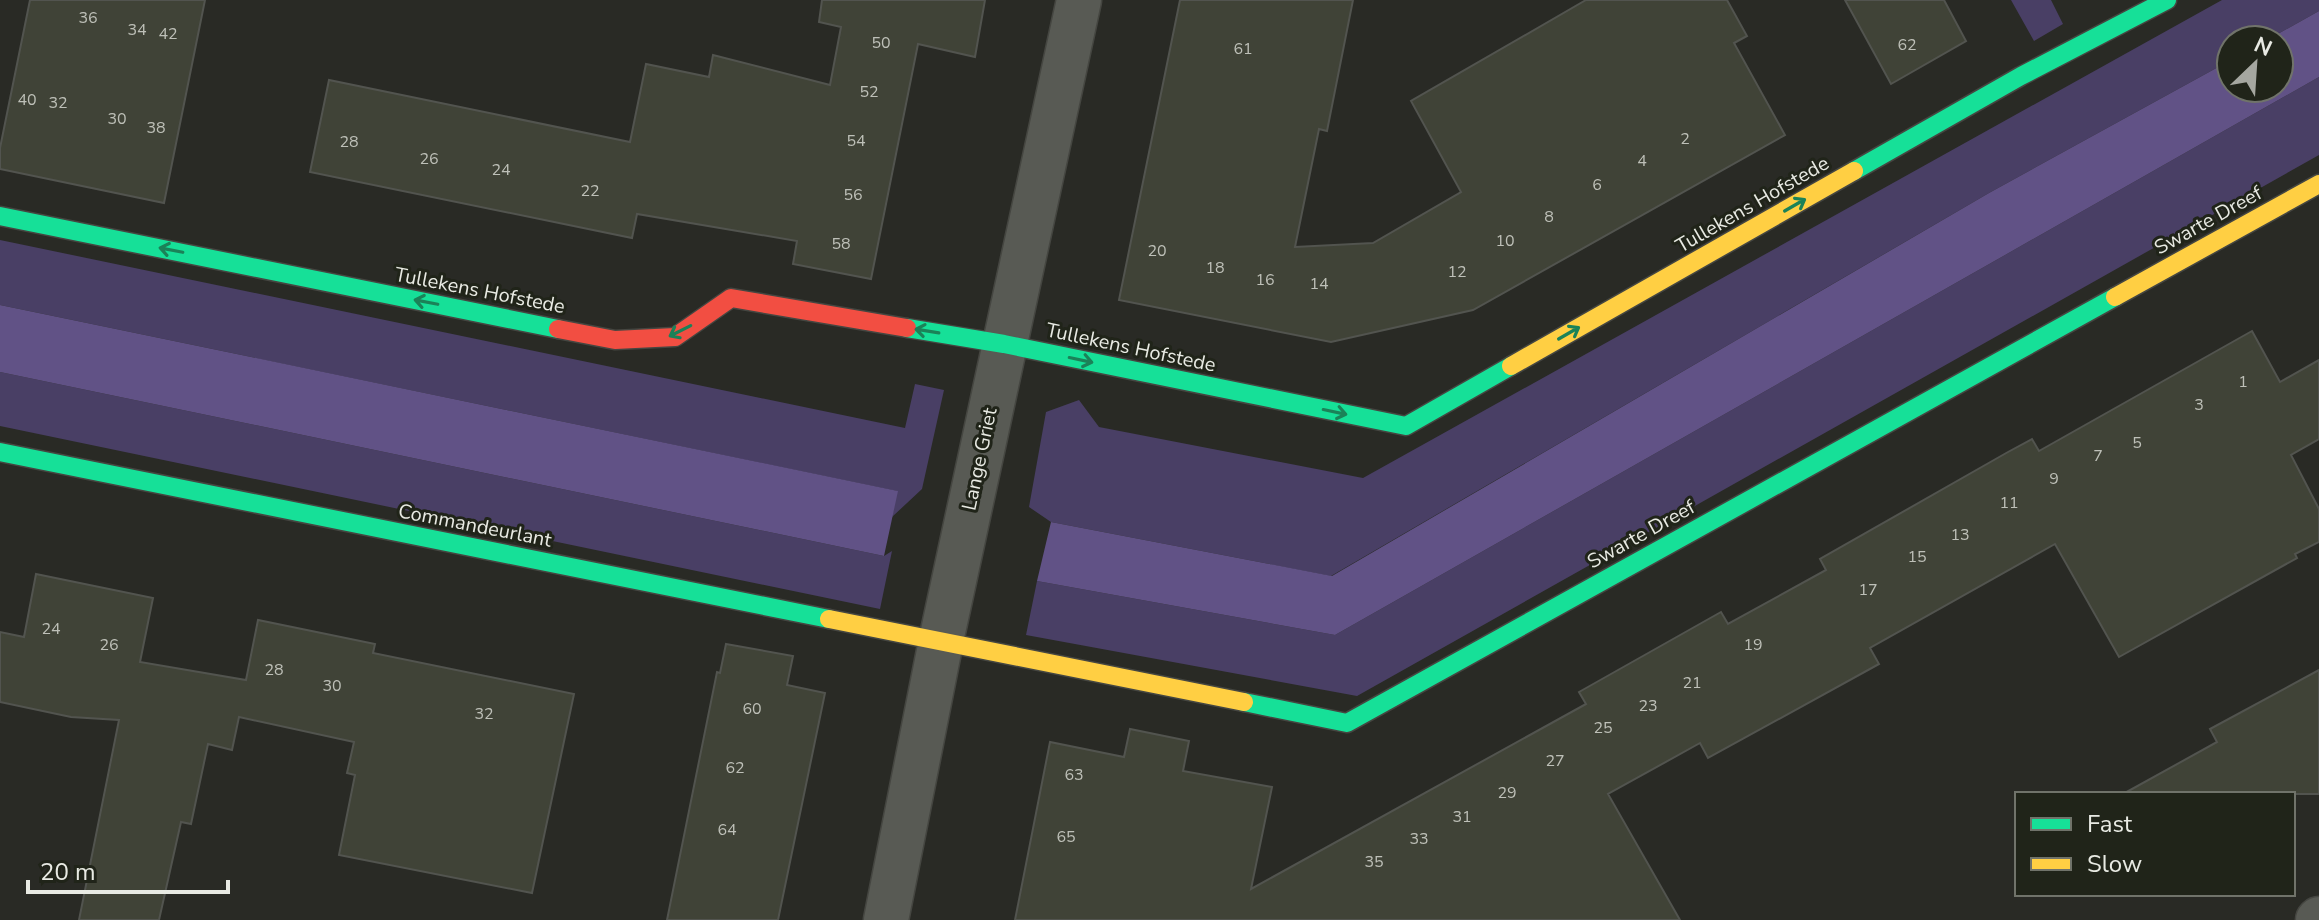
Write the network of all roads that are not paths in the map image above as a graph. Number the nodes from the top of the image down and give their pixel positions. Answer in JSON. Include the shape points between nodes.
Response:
{"nodes":[{"id":1,"x":1079,"y":0,"type":"edge"},
{"id":2,"x":2167,"y":0,"type":"edge"},
{"id":3,"x":2319,"y":184,"type":"edge"},
{"id":4,"x":0,"y":216,"type":"edge"},
{"id":5,"x":1004,"y":344,"type":"junction"},
{"id":6,"x":0,"y":452,"type":"edge"},
{"id":7,"x":941,"y":641,"type":"junction"},
{"id":8,"x":886,"y":920,"type":"edge"}],
"edges":[{"from":1,"to":5,"type":"street","name":"Lange Griet"},
{"from":5,"to":2,"type":"street","name":"Tullekens Hofstede","one_way":true,"via":[[1406,426],[2021,76]]},
{"from":3,"to":7,"type":"street","name":"Swarte Dreef","via":[[1347,723]]},
{"from":5,"to":4,"type":"street","name":"Tullekens Hofstede","one_way":true,"via":[[731,298],[675,337],[615,340]]},
{"from":5,"to":7,"type":"street","name":"Lange Griet"},
{"from":6,"to":7,"type":"street","name":"Commandeurlant"},
{"from":7,"to":8,"type":"street","name":"Lange Griet"}]}
